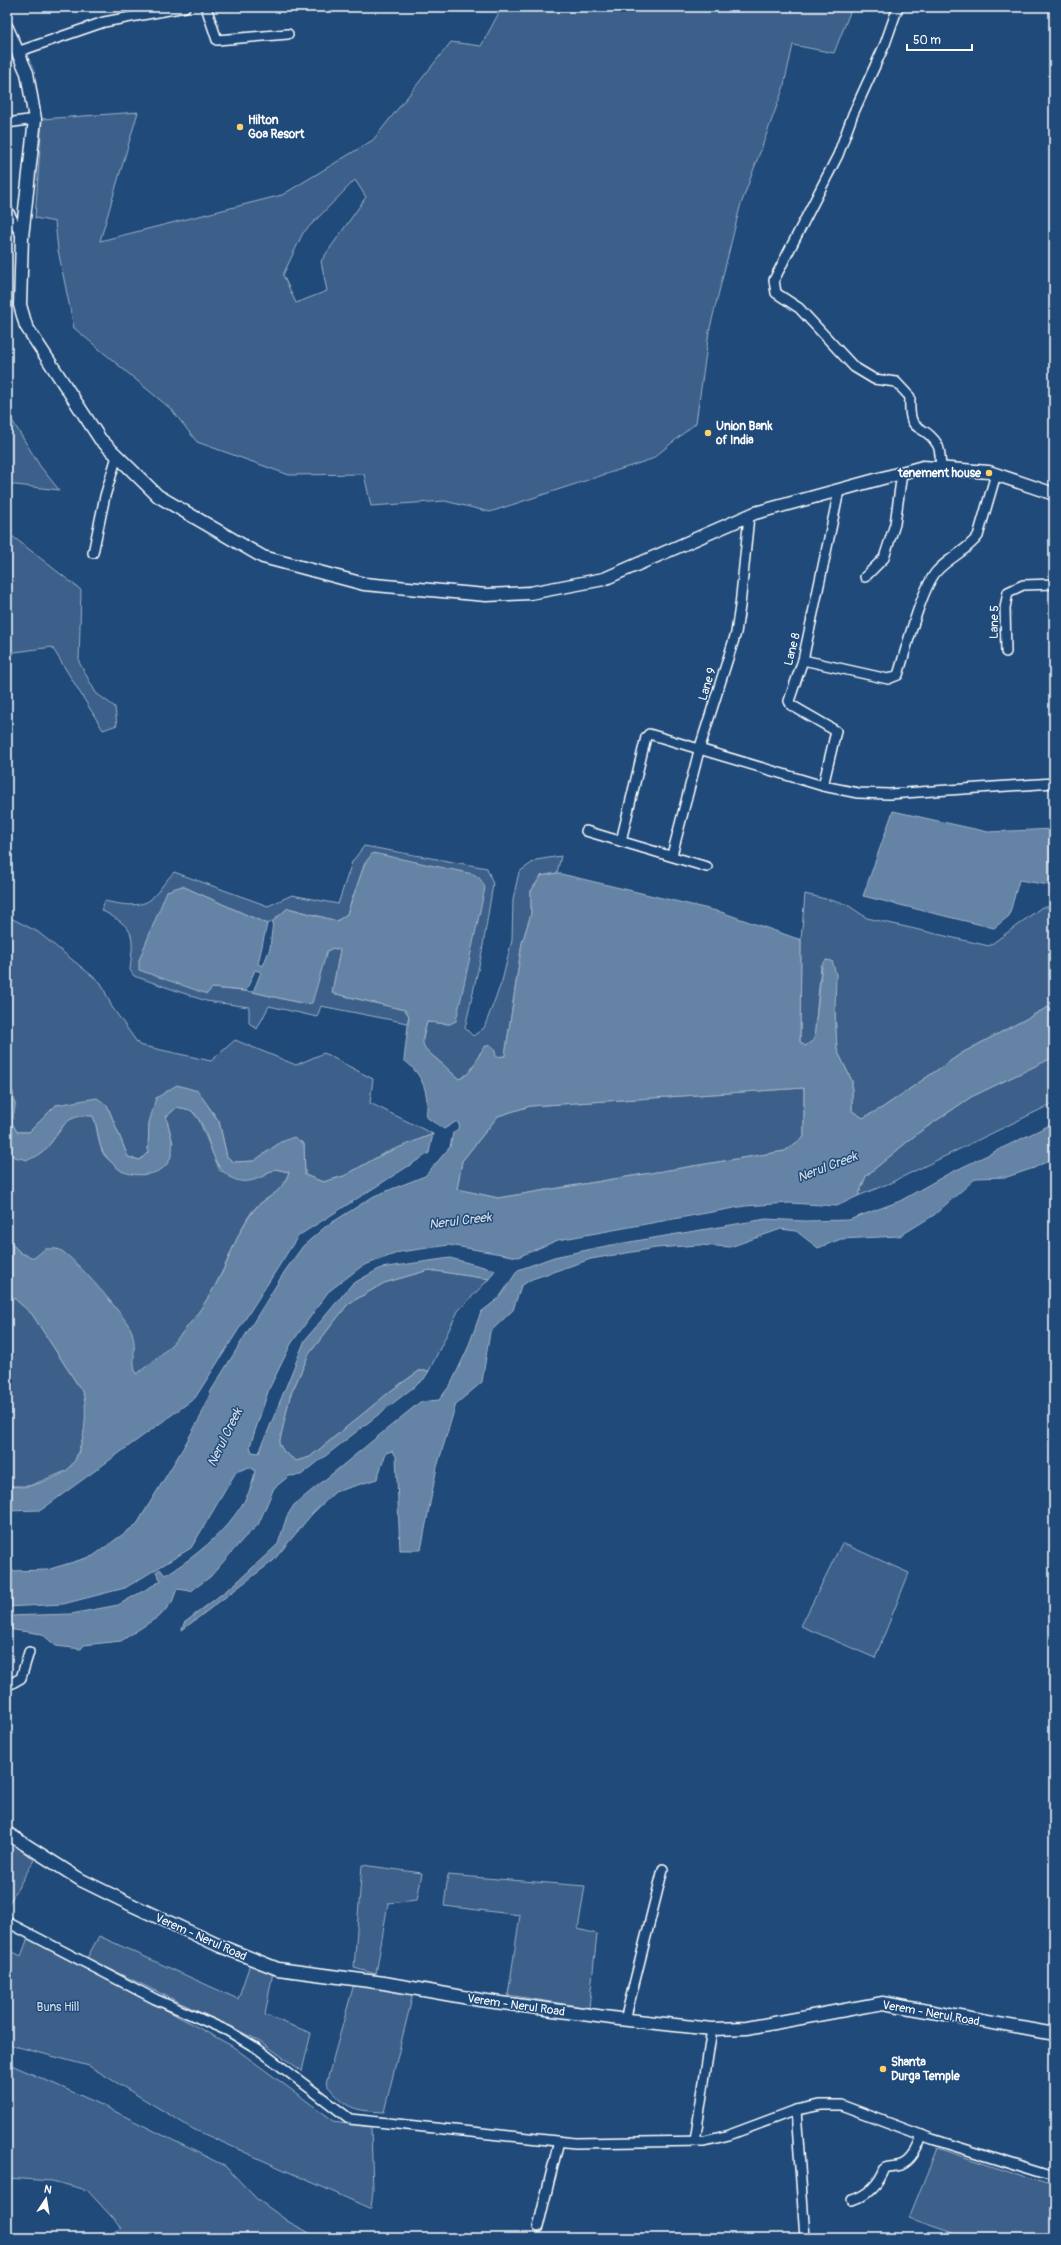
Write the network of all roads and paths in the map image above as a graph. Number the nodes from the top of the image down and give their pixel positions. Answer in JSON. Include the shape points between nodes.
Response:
{"nodes":[{"id":1,"x":185,"y":7,"type":"edge"},
{"id":2,"x":206,"y":7,"type":"edge"},
{"id":3,"x":898,"y":7,"type":"edge"},
{"id":4,"x":7,"y":28,"type":"edge"},
{"id":5,"x":288,"y":34,"type":"dead end"},
{"id":6,"x":17,"y":52,"type":"junction"},
{"id":7,"x":35,"y":119,"type":"junction"},
{"id":8,"x":7,"y":124,"type":"edge"},
{"id":9,"x":7,"y":209,"type":"edge"},
{"id":10,"x":22,"y":238,"type":"junction"},
{"id":11,"x":118,"y":456,"type":"junction"},
{"id":12,"x":941,"y":468,"type":"junction"},
{"id":13,"x":902,"y":473,"type":"junction"},
{"id":14,"x":996,"y":474,"type":"junction"},
{"id":15,"x":838,"y":491,"type":"junction"},
{"id":16,"x":1054,"y":494,"type":"edge"},
{"id":17,"x":749,"y":516,"type":"junction"},
{"id":18,"x":94,"y":553,"type":"dead end"},
{"id":19,"x":865,"y":577,"type":"dead end"},
{"id":20,"x":1054,"y":584,"type":"edge"},
{"id":21,"x":1006,"y":652,"type":"dead end"},
{"id":22,"x":803,"y":660,"type":"junction"},
{"id":23,"x":700,"y":747,"type":"junction"},
{"id":24,"x":1054,"y":783,"type":"edge"},
{"id":25,"x":823,"y":786,"type":"junction"},
{"id":26,"x":586,"y":831,"type":"dead end"},
{"id":27,"x":621,"y":842,"type":"junction"},
{"id":28,"x":672,"y":856,"type":"junction"},
{"id":29,"x":707,"y":867,"type":"dead end"},
{"id":30,"x":29,"y":1652,"type":"dead end"},
{"id":31,"x":7,"y":1686,"type":"edge"},
{"id":32,"x":7,"y":1833,"type":"edge"},
{"id":33,"x":663,"y":1869,"type":"dead end"},
{"id":34,"x":7,"y":1922,"type":"edge"},
{"id":35,"x":625,"y":2020,"type":"junction"},
{"id":36,"x":712,"y":2029,"type":"junction"},
{"id":37,"x":1054,"y":2034,"type":"edge"},
{"id":38,"x":796,"y":2110,"type":"junction"},
{"id":39,"x":922,"y":2135,"type":"junction"},
{"id":40,"x":695,"y":2141,"type":"junction"},
{"id":41,"x":559,"y":2142,"type":"junction"},
{"id":42,"x":1054,"y":2177,"type":"edge"},
{"id":43,"x":852,"y":2200,"type":"dead end"},
{"id":44,"x":538,"y":2228,"type":"dead end"},
{"id":45,"x":805,"y":2238,"type":"edge"}],
"edges":[{"from":1,"to":6,"type":"street","via":[[104,22]]},
{"from":2,"to":5,"type":"street","via":[[217,40]]},
{"from":3,"to":12,"type":"street","via":[[838,155],[774,280],[776,293],[798,308],[854,367],[874,379],[896,382],[910,397],[909,414],[916,428],[930,435],[938,445]]},
{"from":4,"to":6,"type":"main road"},
{"from":6,"to":7,"type":"main road","via":[[27,72]]},
{"from":7,"to":8,"type":"street"},
{"from":7,"to":10,"type":"main road"},
{"from":9,"to":10,"type":"street"},
{"from":10,"to":11,"type":"main road","via":[[20,305],[26,326],[100,439]]},
{"from":11,"to":17,"type":"main road","via":[[158,496],[263,557],[364,584],[486,595],[530,593],[604,579]]},
{"from":11,"to":18,"type":"street","via":[[105,496]]},
{"from":12,"to":13,"type":"main road","via":[[923,468]]},
{"from":12,"to":14,"type":"main road"},
{"from":13,"to":15,"type":"main road"},
{"from":13,"to":19,"type":"street","via":[[895,524],[884,558]]},
{"from":14,"to":16,"type":"main road"},
{"from":14,"to":22,"type":"street","via":[[978,536],[945,563],[929,582],[898,676],[888,679]]},
{"from":15,"to":17,"type":"main road"},
{"from":15,"to":22,"type":"street","name":"Lane 8"},
{"from":17,"to":23,"type":"street","name":"Lane 9","via":[[736,633]]},
{"from":20,"to":21,"type":"street","name":"Lane 5","via":[[1023,585],[1008,592],[1005,608]]},
{"from":22,"to":25,"type":"street","name":"Lane 8","via":[[789,701],[836,730],[837,734]]},
{"from":23,"to":25,"type":"street"},
{"from":23,"to":27,"type":"street","via":[[654,734],[647,735]]},
{"from":23,"to":28,"type":"street","name":"Lane 9"},
{"from":24,"to":25,"type":"street","via":[[889,794],[858,793]]},
{"from":26,"to":27,"type":"street"},
{"from":27,"to":28,"type":"street"},
{"from":28,"to":29,"type":"street"},
{"from":30,"to":31,"type":"street","via":[[21,1678]]},
{"from":32,"to":35,"type":"main road","name":"Verem - Nerul Road","via":[[81,1880],[220,1946],[278,1969]]},
{"from":33,"to":35,"type":"street"},
{"from":34,"to":41,"type":"street","via":[[156,1999],[228,2031],[258,2049],[350,2119]]},
{"from":35,"to":36,"type":"main road","name":"Verem - Nerul Road"},
{"from":36,"to":37,"type":"main road","name":"Verem - Nerul Road","via":[[747,2028],[883,2003]]},
{"from":36,"to":40,"type":"street"},
{"from":38,"to":39,"type":"street","via":[[821,2105],[841,2106]]},
{"from":38,"to":40,"type":"street","via":[[729,2135]]},
{"from":38,"to":45,"type":"street"},
{"from":39,"to":42,"type":"street"},
{"from":39,"to":43,"type":"street","via":[[919,2145],[907,2162],[885,2168],[878,2184],[861,2197]]},
{"from":40,"to":41,"type":"street"},
{"from":41,"to":44,"type":"street"}]}
